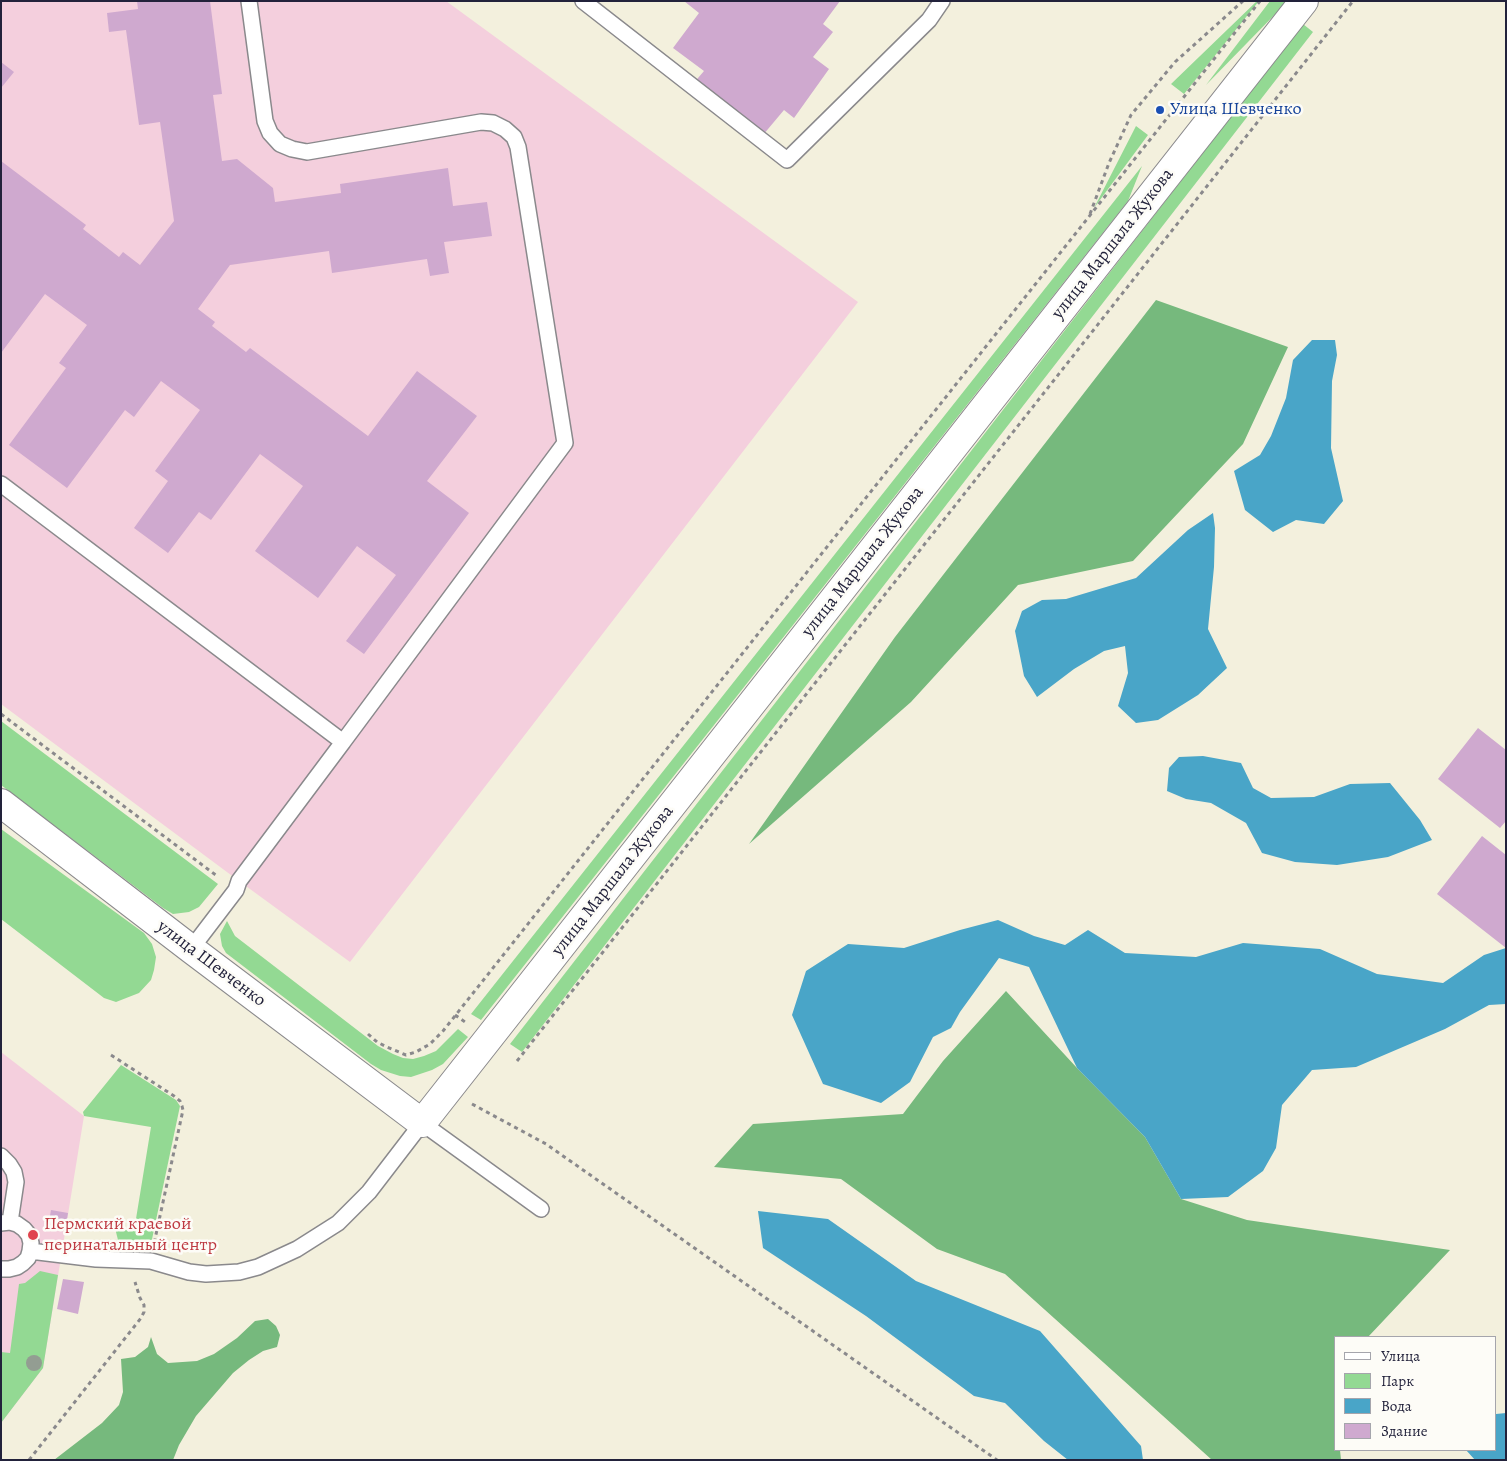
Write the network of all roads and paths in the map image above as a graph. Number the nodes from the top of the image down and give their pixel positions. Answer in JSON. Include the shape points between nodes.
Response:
{"nodes":[{"id":1,"x":249,"y":1,"type":"edge"},
{"id":2,"x":583,"y":1,"type":"edge"},
{"id":3,"x":942,"y":1,"type":"edge"},
{"id":4,"x":1243,"y":1,"type":"edge"},
{"id":5,"x":1260,"y":1,"type":"edge"},
{"id":6,"x":1304,"y":1,"type":"edge"},
{"id":7,"x":1353,"y":1,"type":"edge"},
{"id":8,"x":1089,"y":217,"type":"junction"},
{"id":9,"x":1,"y":484,"type":"edge"},
{"id":10,"x":1,"y":714,"type":"edge"},
{"id":11,"x":343,"y":742,"type":"junction"},
{"id":12,"x":1,"y":803,"type":"edge"},
{"id":13,"x":236,"y":890,"type":"junction"},
{"id":14,"x":191,"y":949,"type":"junction"},
{"id":15,"x":368,"y":1034,"type":"dead end"},
{"id":16,"x":111,"y":1055,"type":"dead end"},
{"id":17,"x":517,"y":1061,"type":"dead end"},
{"id":18,"x":447,"y":1091,"type":"junction"},
{"id":19,"x":422,"y":1123,"type":"junction"},
{"id":20,"x":1,"y":1156,"type":"edge"},
{"id":21,"x":541,"y":1210,"type":"dead end"},
{"id":22,"x":5,"y":1223,"type":"edge"},
{"id":23,"x":30,"y":1251,"type":"junction"},
{"id":24,"x":151,"y":1261,"type":"junction"},
{"id":25,"x":1,"y":1268,"type":"edge"},
{"id":26,"x":135,"y":1281,"type":"dead end"},
{"id":27,"x":29,"y":1460,"type":"edge"},
{"id":28,"x":997,"y":1460,"type":"edge"}],
"edges":[{"from":1,"to":11,"type":"lane","via":[[266,121],[270,133],[280,144],[308,152],[481,122],[493,123],[514,137],[565,443]]},
{"from":2,"to":3,"type":"lane","via":[[787,160],[929,20]]},
{"from":4,"to":8,"type":"path","via":[[1175,62],[1131,115]]},
{"from":5,"to":8,"type":"path"},
{"from":6,"to":18,"type":"street","name":"улица Маршала Жукова"},
{"from":7,"to":17,"type":"path"},
{"from":8,"to":15,"type":"path","via":[[443,1031],[430,1044],[406,1055],[377,1042]]},
{"from":9,"to":11,"type":"lane"},
{"from":10,"to":13,"type":"path"},
{"from":11,"to":13,"type":"lane","via":[[239,881]]},
{"from":12,"to":14,"type":"street","name":"улица Шевченко"},
{"from":13,"to":14,"type":"lane"},
{"from":14,"to":19,"type":"street","name":"улица Шевченко"},
{"from":16,"to":24,"type":"path","via":[[174,1096],[183,1110]]},
{"from":18,"to":19,"type":"street","name":"улица Маршала Жукова"},
{"from":18,"to":28,"type":"path","via":[[546,1144]]},
{"from":19,"to":21,"type":"lane"},
{"from":19,"to":24,"type":"lane","via":[[354,1208],[338,1223],[297,1250],[258,1267],[220,1274],[189,1272]]},
{"from":20,"to":22,"type":"lane","via":[[14,1172],[16,1182]]},
{"from":22,"to":23,"type":"lane","via":[[17,1224],[24,1229],[31,1243]]},
{"from":23,"to":24,"type":"lane","via":[[96,1259]]},
{"from":23,"to":25,"type":"lane","via":[[23,1264]]},
{"from":26,"to":27,"type":"path","via":[[144,1305],[141,1318]]}]}
